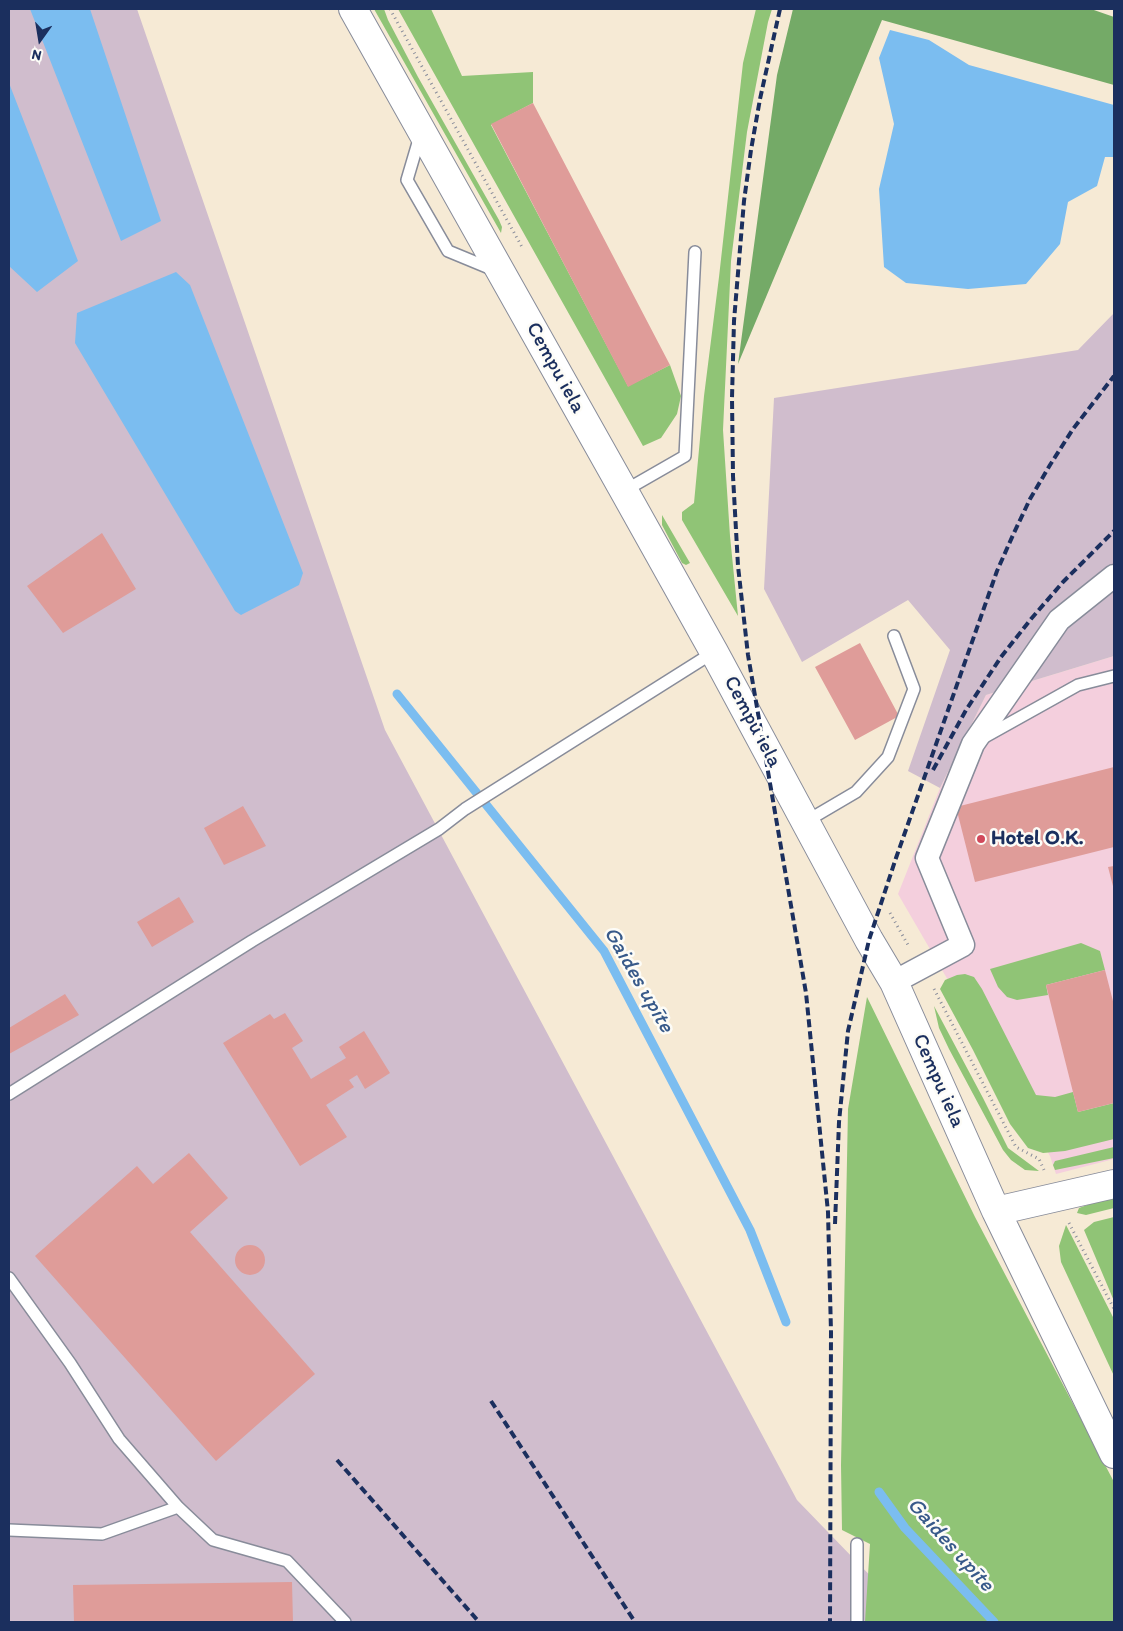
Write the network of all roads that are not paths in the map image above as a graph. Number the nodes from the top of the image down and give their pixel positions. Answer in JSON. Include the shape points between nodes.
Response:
{"nodes":[{"id":1,"x":353,"y":9,"type":"edge"},
{"id":2,"x":422,"y":132,"type":"junction"},
{"id":3,"x":694,"y":252,"type":"dead end"},
{"id":4,"x":501,"y":273,"type":"junction"},
{"id":5,"x":624,"y":491,"type":"junction"},
{"id":6,"x":1114,"y":576,"type":"edge"},
{"id":7,"x":894,"y":636,"type":"dead end"},
{"id":8,"x":714,"y":652,"type":"junction"},
{"id":9,"x":1114,"y":676,"type":"edge"},
{"id":10,"x":973,"y":744,"type":"junction"},
{"id":11,"x":805,"y":822,"type":"junction"},
{"id":12,"x":894,"y":982,"type":"junction"},
{"id":13,"x":9,"y":1094,"type":"edge"},
{"id":14,"x":1114,"y":1184,"type":"edge"},
{"id":15,"x":996,"y":1211,"type":"junction"},
{"id":16,"x":9,"y":1278,"type":"edge"},
{"id":17,"x":1114,"y":1454,"type":"edge"},
{"id":18,"x":178,"y":1507,"type":"junction"},
{"id":19,"x":9,"y":1530,"type":"edge"},
{"id":20,"x":857,"y":1544,"type":"dead end"},
{"id":21,"x":345,"y":1622,"type":"edge"},
{"id":22,"x":857,"y":1622,"type":"edge"}],
"edges":[{"from":1,"to":2,"type":"main road","name":"Cempu iela"},
{"from":2,"to":4,"type":"main road","name":"Cempu iela"},
{"from":2,"to":4,"type":"lane","via":[[407,180],[448,251]]},
{"from":3,"to":5,"type":"lane","via":[[685,456]]},
{"from":4,"to":5,"type":"main road","name":"Cempu iela"},
{"from":5,"to":8,"type":"main road","name":"Cempu iela"},
{"from":6,"to":10,"type":"street","via":[[1059,620]]},
{"from":7,"to":11,"type":"lane","via":[[914,689],[888,757],[856,792]]},
{"from":8,"to":11,"type":"main road","name":"Cempu iela"},
{"from":8,"to":13,"type":"lane","via":[[438,829]]},
{"from":9,"to":10,"type":"lane","via":[[1078,685]]},
{"from":10,"to":12,"type":"street","via":[[927,858],[962,945]]},
{"from":11,"to":12,"type":"main road","name":"Cempu iela"},
{"from":12,"to":15,"type":"main road","name":"Cempu iela"},
{"from":14,"to":15,"type":"main road"},
{"from":15,"to":17,"type":"main road","name":"Cempu iela"},
{"from":16,"to":18,"type":"lane","via":[[119,1439]]},
{"from":18,"to":19,"type":"lane","via":[[102,1534]]},
{"from":18,"to":21,"type":"lane","via":[[213,1540],[287,1561]]},
{"from":20,"to":22,"type":"lane"}]}
